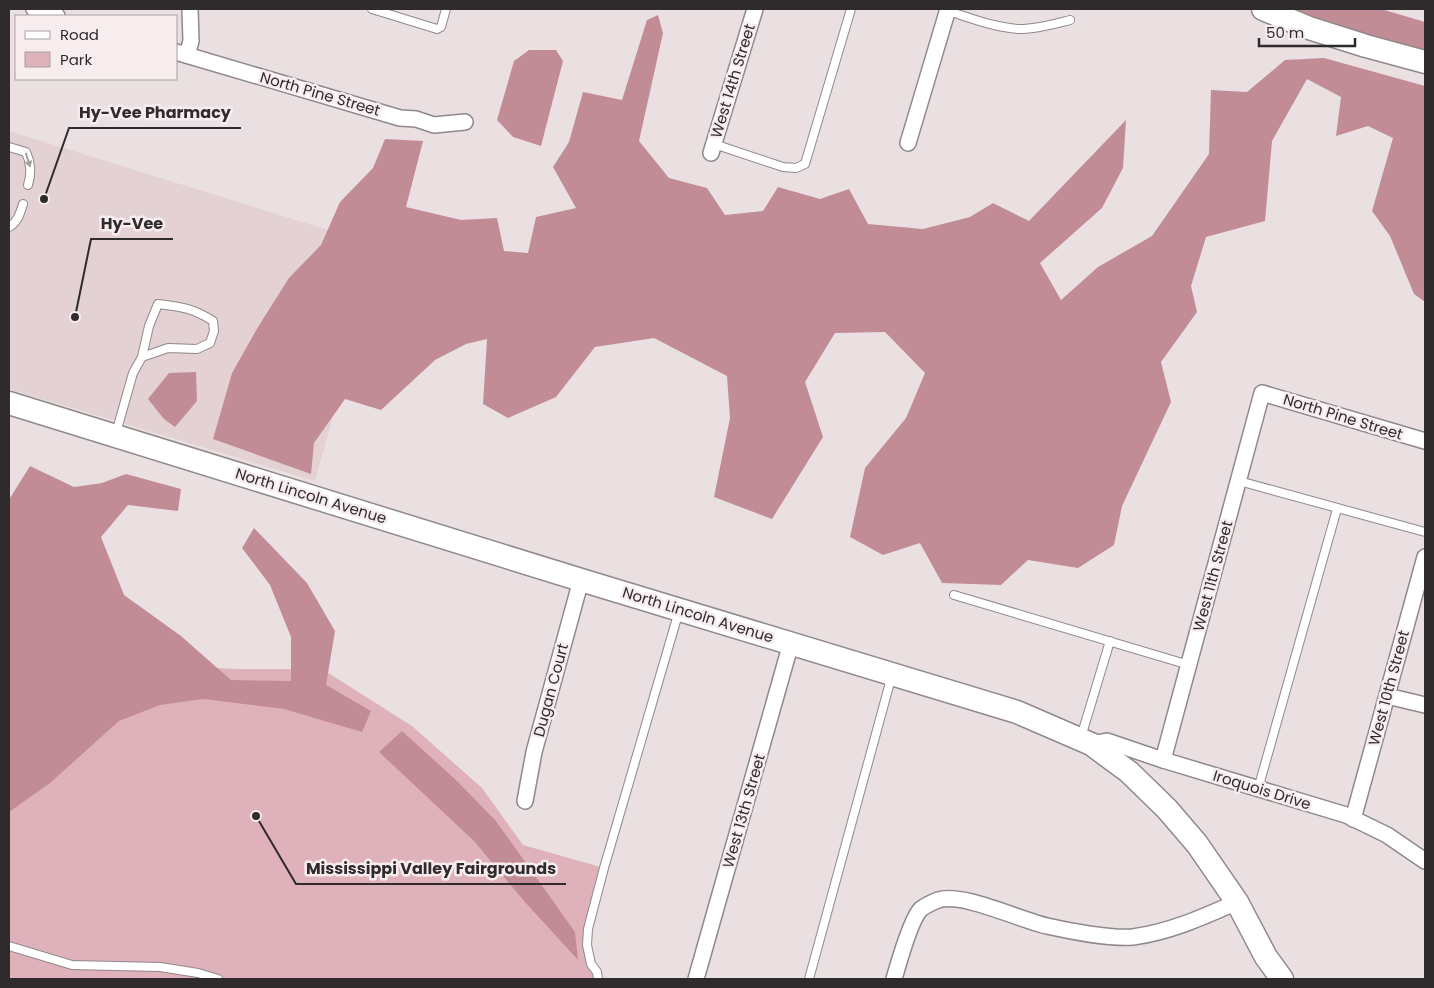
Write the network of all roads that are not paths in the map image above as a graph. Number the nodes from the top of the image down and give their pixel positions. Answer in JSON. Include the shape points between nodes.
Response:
{"nodes":[{"id":1,"x":34,"y":9,"type":"edge"},
{"id":2,"x":190,"y":9,"type":"edge"},
{"id":3,"x":372,"y":9,"type":"edge"},
{"id":4,"x":446,"y":9,"type":"edge"},
{"id":5,"x":755,"y":9,"type":"edge"},
{"id":6,"x":851,"y":9,"type":"edge"},
{"id":7,"x":1263,"y":9,"type":"edge"},
{"id":8,"x":948,"y":10,"type":"edge"},
{"id":9,"x":54,"y":15,"type":"edge"},
{"id":10,"x":1070,"y":20,"type":"dead end"},
{"id":11,"x":182,"y":54,"type":"edge"},
{"id":12,"x":1425,"y":62,"type":"edge"},
{"id":13,"x":465,"y":122,"type":"dead end"},
{"id":14,"x":908,"y":143,"type":"dead end"},
{"id":15,"x":9,"y":147,"type":"edge"},
{"id":16,"x":712,"y":149,"type":"joint"},
{"id":17,"x":28,"y":185,"type":"dead end"},
{"id":18,"x":23,"y":204,"type":"dead end"},
{"id":19,"x":9,"y":226,"type":"edge"},
{"id":20,"x":142,"y":357,"type":"junction"},
{"id":21,"x":1262,"y":392,"type":"joint"},
{"id":22,"x":9,"y":403,"type":"edge"},
{"id":23,"x":115,"y":435,"type":"junction"},
{"id":24,"x":1425,"y":442,"type":"edge"},
{"id":25,"x":1239,"y":481,"type":"junction"},
{"id":26,"x":1337,"y":509,"type":"junction"},
{"id":27,"x":1425,"y":532,"type":"edge"},
{"id":28,"x":1425,"y":557,"type":"edge"},
{"id":29,"x":581,"y":580,"type":"junction"},
{"id":30,"x":954,"y":595,"type":"dead end"},
{"id":31,"x":680,"y":609,"type":"junction"},
{"id":32,"x":1110,"y":640,"type":"junction"},
{"id":33,"x":791,"y":643,"type":"junction"},
{"id":34,"x":1189,"y":665,"type":"junction"},
{"id":35,"x":892,"y":673,"type":"junction"},
{"id":36,"x":1387,"y":696,"type":"junction"},
{"id":37,"x":1425,"y":705,"type":"edge"},
{"id":38,"x":1086,"y":742,"type":"junction"},
{"id":39,"x":1163,"y":760,"type":"junction"},
{"id":40,"x":1258,"y":789,"type":"junction"},
{"id":41,"x":525,"y":801,"type":"dead end"},
{"id":42,"x":1353,"y":819,"type":"junction"},
{"id":43,"x":1425,"y":860,"type":"edge"},
{"id":44,"x":1237,"y":902,"type":"junction"},
{"id":45,"x":9,"y":946,"type":"edge"},
{"id":46,"x":218,"y":979,"type":"edge"},
{"id":47,"x":598,"y":979,"type":"edge"},
{"id":48,"x":696,"y":979,"type":"edge"},
{"id":49,"x":809,"y":979,"type":"edge"},
{"id":50,"x":894,"y":979,"type":"edge"},
{"id":51,"x":1282,"y":979,"type":"edge"}],
"edges":[{"from":1,"to":9,"type":"street"},
{"from":2,"to":11,"type":"street","via":[[191,41]]},
{"from":3,"to":4,"type":"lane","via":[[437,29],[441,27]]},
{"from":5,"to":16,"type":"street","name":"West 14th Street"},
{"from":6,"to":16,"type":"lane","via":[[805,164],[796,168],[783,167]]},
{"from":7,"to":12,"type":"street","via":[[1309,28]]},
{"from":8,"to":10,"type":"lane","via":[[997,26],[1020,29]]},
{"from":8,"to":14,"type":"street"},
{"from":11,"to":13,"type":"street","name":"North Pine Street","via":[[400,118],[434,125]]},
{"from":15,"to":17,"type":"lane","one_way":true,"via":[[26,152],[31,176]]},
{"from":18,"to":19,"type":"lane","via":[[19,217]]},
{"from":20,"to":20,"type":"lane","via":[[168,348],[197,349],[210,343],[213,321],[184,307],[158,304]]},
{"from":20,"to":23,"type":"lane","via":[[133,374]]},
{"from":21,"to":24,"type":"street","name":"North Pine Street"},
{"from":21,"to":25,"type":"street","name":"West 11th Street"},
{"from":22,"to":23,"type":"street","name":"North Lincoln Avenue"},
{"from":23,"to":29,"type":"street","name":"North Lincoln Avenue"},
{"from":25,"to":26,"type":"lane"},
{"from":25,"to":34,"type":"street","name":"West 11th Street"},
{"from":26,"to":27,"type":"lane"},
{"from":26,"to":40,"type":"lane"},
{"from":28,"to":36,"type":"street","name":"West 10th Street"},
{"from":29,"to":31,"type":"street","name":"North Lincoln Avenue"},
{"from":29,"to":41,"type":"street","name":"Dugan Court","via":[[534,752]]},
{"from":30,"to":32,"type":"lane"},
{"from":31,"to":33,"type":"street","name":"North Lincoln Avenue"},
{"from":31,"to":47,"type":"lane","via":[[588,929],[587,945]]},
{"from":32,"to":34,"type":"lane"},
{"from":32,"to":38,"type":"lane"},
{"from":33,"to":35,"type":"street","name":"North Lincoln Avenue"},
{"from":33,"to":48,"type":"street","name":"West 13th Street"},
{"from":34,"to":39,"type":"street","name":"West 11th Street"},
{"from":35,"to":38,"type":"street","name":"North Lincoln Avenue","via":[[1017,712]]},
{"from":35,"to":49,"type":"lane"},
{"from":36,"to":37,"type":"street"},
{"from":36,"to":42,"type":"street","name":"West 10th Street"},
{"from":38,"to":39,"type":"street","name":"Iroquois Drive","via":[[1107,741]]},
{"from":38,"to":44,"type":"street","name":"North Lincoln Avenue","via":[[1129,772],[1167,809],[1197,844]]},
{"from":39,"to":40,"type":"street","name":"Iroquois Drive"},
{"from":40,"to":42,"type":"street","name":"Iroquois Drive"},
{"from":42,"to":43,"type":"street","name":"Iroquois Drive","via":[[1387,834]]},
{"from":44,"to":50,"type":"street","via":[[1194,921],[1131,937],[1046,926],[970,902],[952,898],[938,900],[920,910],[899,958]]},
{"from":44,"to":51,"type":"street","name":"North Lincoln Avenue","via":[[1266,957]]},
{"from":45,"to":46,"type":"lane","via":[[72,966],[160,968]]}]}
